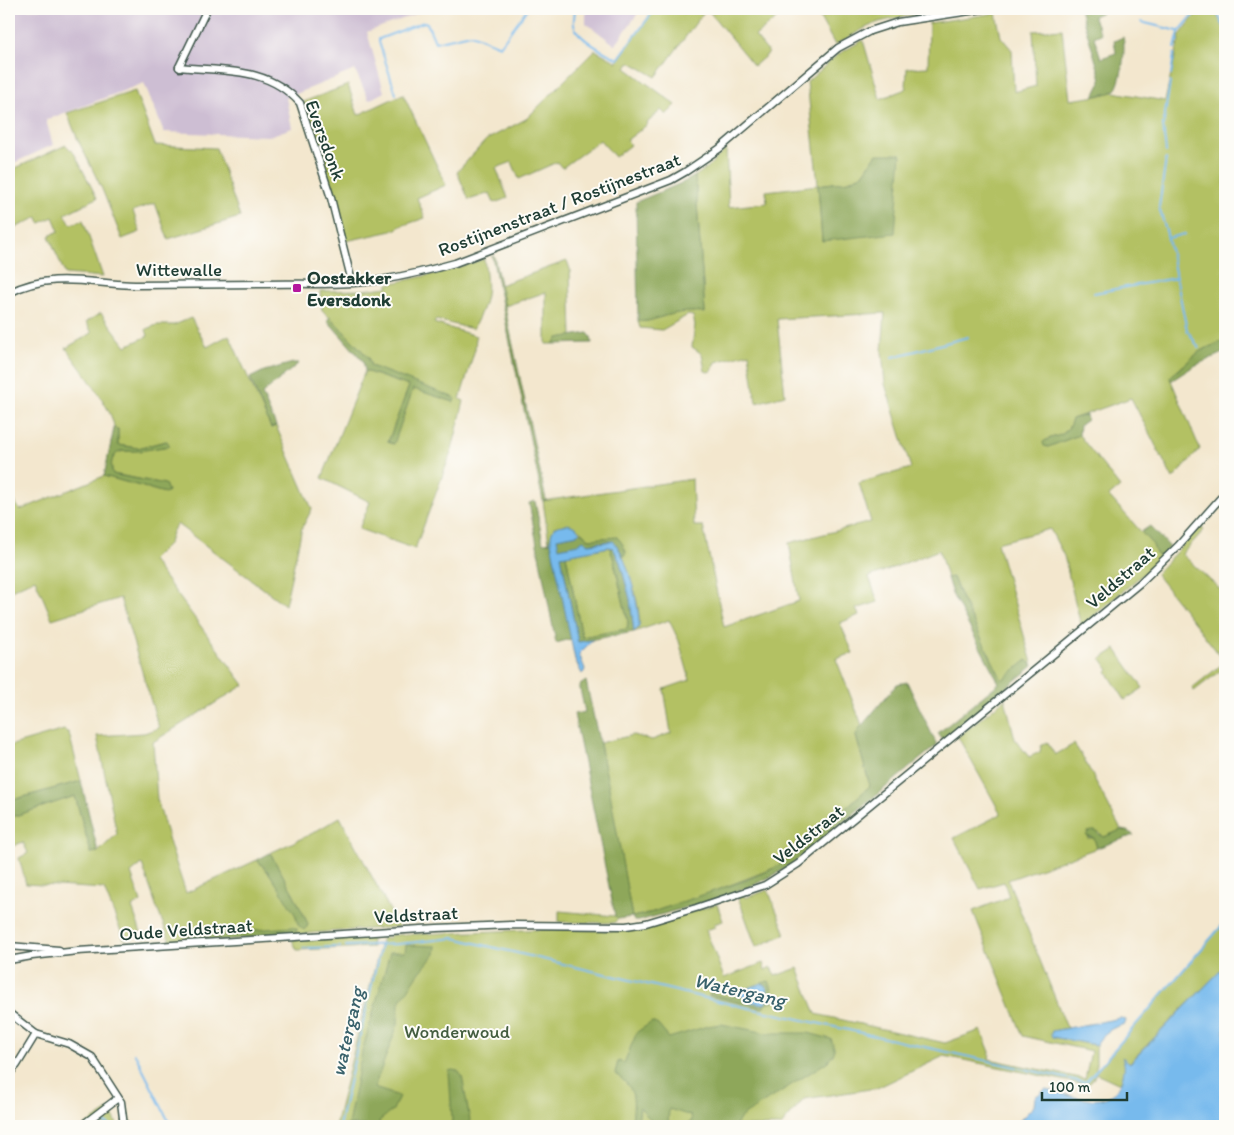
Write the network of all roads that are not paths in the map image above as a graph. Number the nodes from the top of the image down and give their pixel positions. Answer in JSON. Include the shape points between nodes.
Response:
{"nodes":[{"id":1,"x":207,"y":9,"type":"edge"},
{"id":2,"x":983,"y":9,"type":"edge"},
{"id":3,"x":942,"y":12,"type":"edge"},
{"id":4,"x":352,"y":282,"type":"junction"},
{"id":5,"x":9,"y":293,"type":"edge"},
{"id":6,"x":1225,"y":493,"type":"edge"},
{"id":7,"x":297,"y":937,"type":"joint"},
{"id":8,"x":9,"y":946,"type":"edge"},
{"id":9,"x":78,"y":952,"type":"junction"},
{"id":10,"x":9,"y":960,"type":"edge"},
{"id":11,"x":9,"y":1013,"type":"edge"},
{"id":12,"x":36,"y":1034,"type":"junction"},
{"id":13,"x":9,"y":1074,"type":"edge"},
{"id":14,"x":118,"y":1098,"type":"junction"},
{"id":15,"x":81,"y":1126,"type":"edge"},
{"id":16,"x":124,"y":1126,"type":"edge"}],
"edges":[{"from":1,"to":4,"type":"street","name":"Eversdonk","via":[[180,69],[257,75],[274,82],[300,102],[331,198]]},
{"from":2,"to":3,"type":"street","name":"Rostijnenstraat / Rostijnestraat"},
{"from":3,"to":4,"type":"street","name":"Rostijnenstraat / Rostijnestraat","via":[[889,24],[849,41],[719,149],[671,180],[455,263],[418,273]]},
{"from":4,"to":5,"type":"street","name":"Wittewalle","via":[[132,285],[59,280],[40,281]]},
{"from":6,"to":7,"type":"street","name":"Veldstraat","via":[[1140,583],[798,864],[765,884],[696,908],[626,926],[511,925]]},
{"from":7,"to":9,"type":"street","name":"Oude Veldstraat"},
{"from":8,"to":9,"type":"street","name":"Oude Veldstraat"},
{"from":9,"to":10,"type":"street","name":"Oude Veldstraat"},
{"from":11,"to":12,"type":"street"},
{"from":12,"to":13,"type":"street"},
{"from":12,"to":14,"type":"street","via":[[70,1044],[92,1056]]},
{"from":14,"to":15,"type":"street"},
{"from":14,"to":16,"type":"street"}]}
